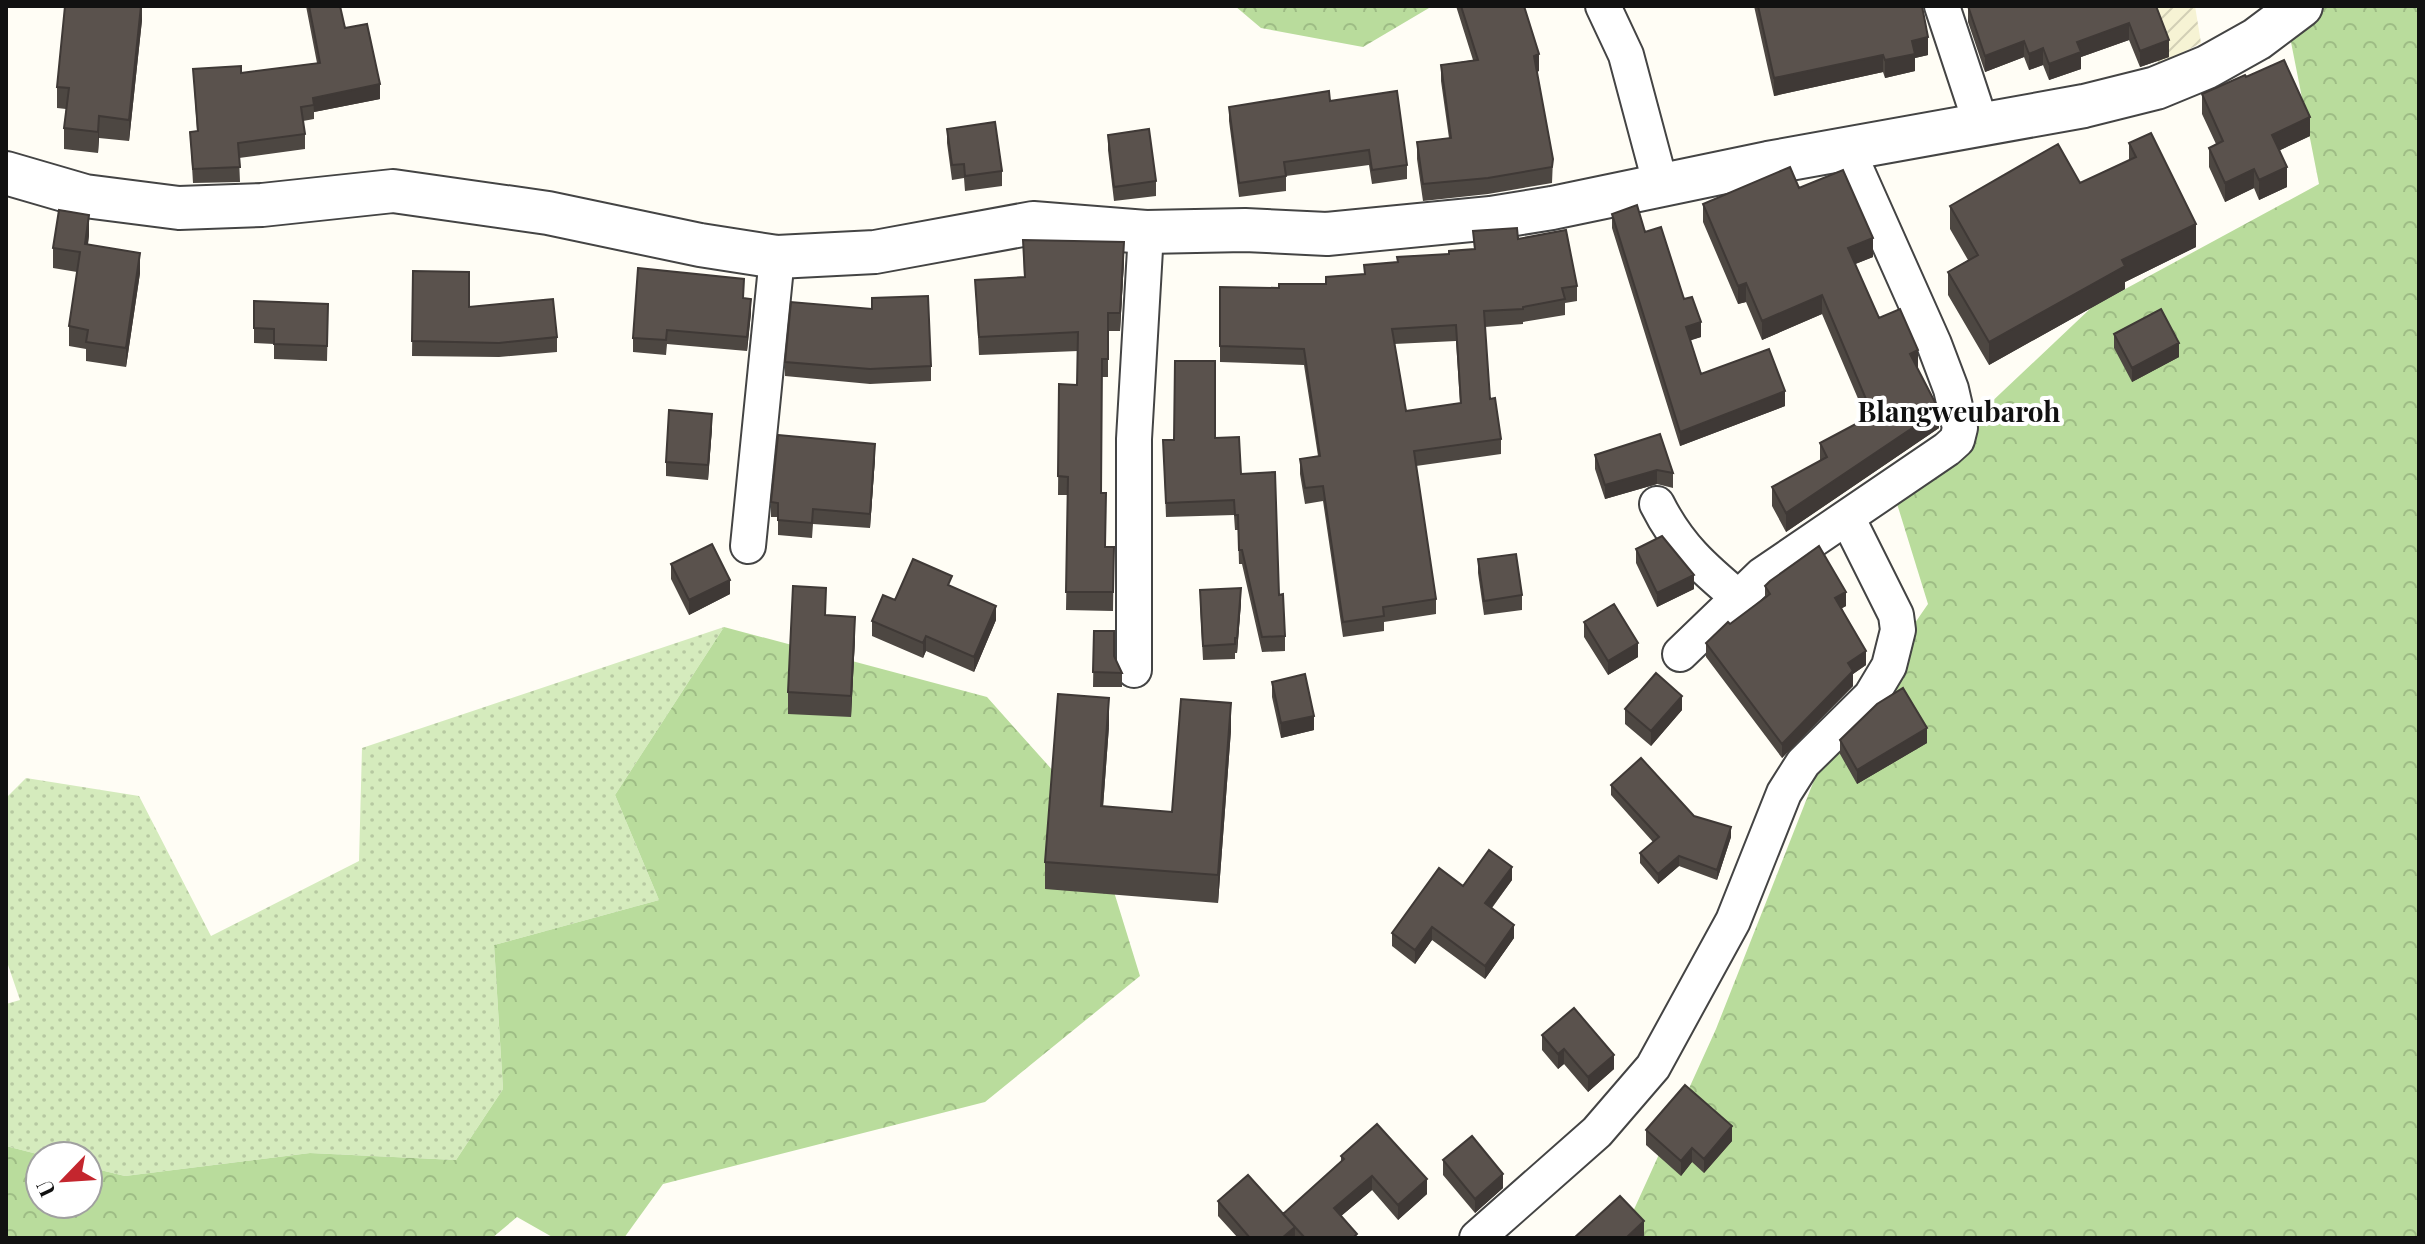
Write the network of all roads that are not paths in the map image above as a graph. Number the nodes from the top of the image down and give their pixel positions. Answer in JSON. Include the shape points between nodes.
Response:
{"nodes":[{"id":1,"x":1603,"y":6,"type":"edge"},
{"id":2,"x":1942,"y":6,"type":"edge"},
{"id":3,"x":2301,"y":6,"type":"edge"},
{"id":4,"x":1981,"y":124,"type":"junction"},
{"id":5,"x":1847,"y":149,"type":"junction"},
{"id":6,"x":6,"y":173,"type":"edge"},
{"id":7,"x":1661,"y":186,"type":"junction"},
{"id":8,"x":1146,"y":232,"type":"junction"},
{"id":9,"x":777,"y":257,"type":"junction"},
{"id":10,"x":1657,"y":504,"type":"dead end"},
{"id":11,"x":1847,"y":517,"type":"junction"},
{"id":12,"x":748,"y":546,"type":"dead end"},
{"id":13,"x":1739,"y":598,"type":"junction"},
{"id":14,"x":1680,"y":654,"type":"dead end"},
{"id":15,"x":1134,"y":670,"type":"dead end"},
{"id":16,"x":1477,"y":1238,"type":"edge"}],
"edges":[{"from":1,"to":7,"type":"street","via":[[1626,55]]},
{"from":2,"to":4,"type":"street"},
{"from":3,"to":4,"type":"street","via":[[2257,39],[2156,88]]},
{"from":4,"to":5,"type":"street"},
{"from":5,"to":7,"type":"street"},
{"from":5,"to":11,"type":"street","via":[[1934,344],[1960,428],[1947,449]]},
{"from":6,"to":9,"type":"street","via":[[85,196],[179,208],[393,191],[548,213]]},
{"from":7,"to":8,"type":"street","via":[[1552,208],[1327,234]]},
{"from":8,"to":9,"type":"street","via":[[1033,223],[875,252]]},
{"from":8,"to":15,"type":"street","via":[[1134,439]]},
{"from":9,"to":12,"type":"street"},
{"from":10,"to":13,"type":"street","via":[[1687,552]]},
{"from":11,"to":13,"type":"street","via":[[1786,557]]},
{"from":11,"to":16,"type":"street","via":[[1896,615],[1898,630],[1889,666],[1871,696],[1803,763],[1784,793],[1733,921],[1653,1067],[1597,1132]]},
{"from":13,"to":14,"type":"street"}]}
